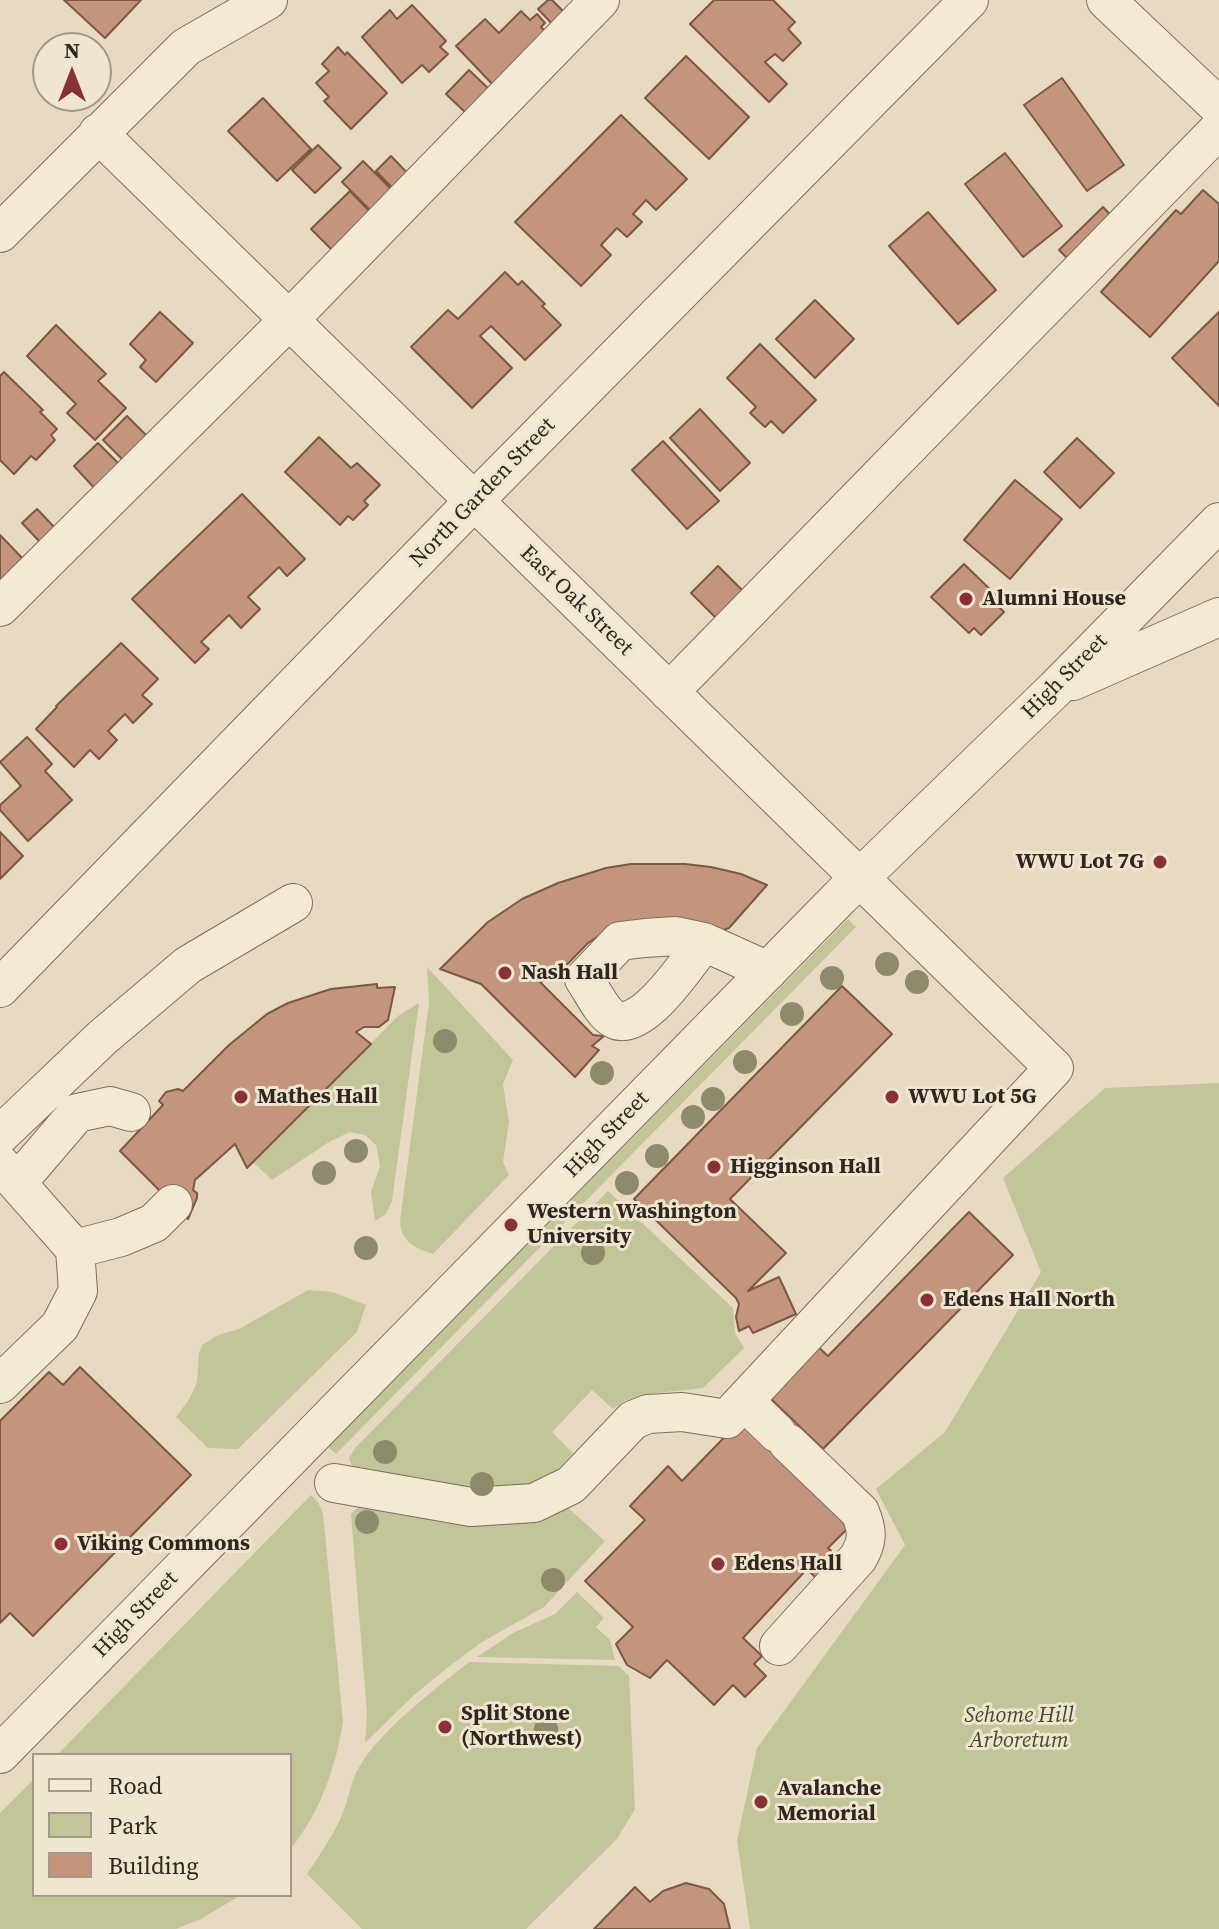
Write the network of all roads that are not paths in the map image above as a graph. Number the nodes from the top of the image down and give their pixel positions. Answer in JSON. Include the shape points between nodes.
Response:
{"nodes":[{"id":1,"x":268,"y":0,"type":"edge"},
{"id":2,"x":600,"y":0,"type":"edge"},
{"id":3,"x":969,"y":0,"type":"edge"},
{"id":4,"x":1106,"y":0,"type":"edge"},
{"id":5,"x":1219,"y":107,"type":"edge"},
{"id":6,"x":1219,"y":129,"type":"edge"},
{"id":7,"x":98,"y":133,"type":"junction"},
{"id":8,"x":0,"y":233,"type":"edge"},
{"id":9,"x":289,"y":320,"type":"junction"},
{"id":10,"x":474,"y":501,"type":"junction"},
{"id":11,"x":1219,"y":522,"type":"edge"},
{"id":12,"x":0,"y":607,"type":"edge"},
{"id":13,"x":1219,"y":617,"type":"edge"},
{"id":14,"x":1056,"y":688,"type":"junction"},
{"id":15,"x":669,"y":692,"type":"junction"},
{"id":16,"x":859,"y":878,"type":"junction"},
{"id":17,"x":293,"y":903,"type":"dead end"},
{"id":18,"x":704,"y":942,"type":"dead end"},
{"id":19,"x":768,"y":971,"type":"junction"},
{"id":20,"x":0,"y":988,"type":"edge"},
{"id":21,"x":131,"y":1112,"type":"dead end"},
{"id":22,"x":0,"y":1135,"type":"edge"},
{"id":23,"x":8,"y":1174,"type":"edge"},
{"id":24,"x":173,"y":1204,"type":"dead end"},
{"id":25,"x":75,"y":1249,"type":"junction"},
{"id":26,"x":0,"y":1384,"type":"edge"},
{"id":27,"x":735,"y":1410,"type":"junction"},
{"id":28,"x":334,"y":1483,"type":"dead end"},
{"id":29,"x":779,"y":1646,"type":"dead end"},
{"id":30,"x":0,"y":1754,"type":"edge"}],
"edges":[{"from":1,"to":7,"type":"street","via":[[186,47]]},
{"from":2,"to":9,"type":"street"},
{"from":3,"to":10,"type":"street","name":"North Garden Street"},
{"from":4,"to":5,"type":"street"},
{"from":6,"to":15,"type":"street"},
{"from":7,"to":8,"type":"street"},
{"from":7,"to":9,"type":"street","name":"East Oak Street"},
{"from":9,"to":10,"type":"street","name":"East Oak Street"},
{"from":9,"to":12,"type":"street"},
{"from":10,"to":15,"type":"street","name":"East Oak Street"},
{"from":10,"to":20,"type":"street","name":"North Garden Street"},
{"from":11,"to":14,"type":"street","name":"High Street"},
{"from":13,"to":14,"type":"street"},
{"from":14,"to":16,"type":"street","name":"High Street"},
{"from":15,"to":16,"type":"street","name":"East Oak Street"},
{"from":16,"to":19,"type":"street","name":"High Street"},
{"from":16,"to":27,"type":"street","name":"East Oak Street","via":[[1054,1068]]},
{"from":17,"to":22,"type":"street","via":[[188,965]]},
{"from":18,"to":19,"type":"street"},
{"from":19,"to":30,"type":"street","name":"High Street"},
{"from":21,"to":23,"type":"street","via":[[110,1106],[77,1113]]},
{"from":23,"to":25,"type":"street"},
{"from":24,"to":25,"type":"street","via":[[154,1223]]},
{"from":25,"to":26,"type":"street","via":[[78,1291],[60,1326]]},
{"from":27,"to":28,"type":"street","via":[[648,1414],[633,1420],[571,1485],[534,1503],[471,1507]]},
{"from":27,"to":29,"type":"street","via":[[783,1438],[860,1512],[866,1526],[867,1543],[858,1558]]}]}
